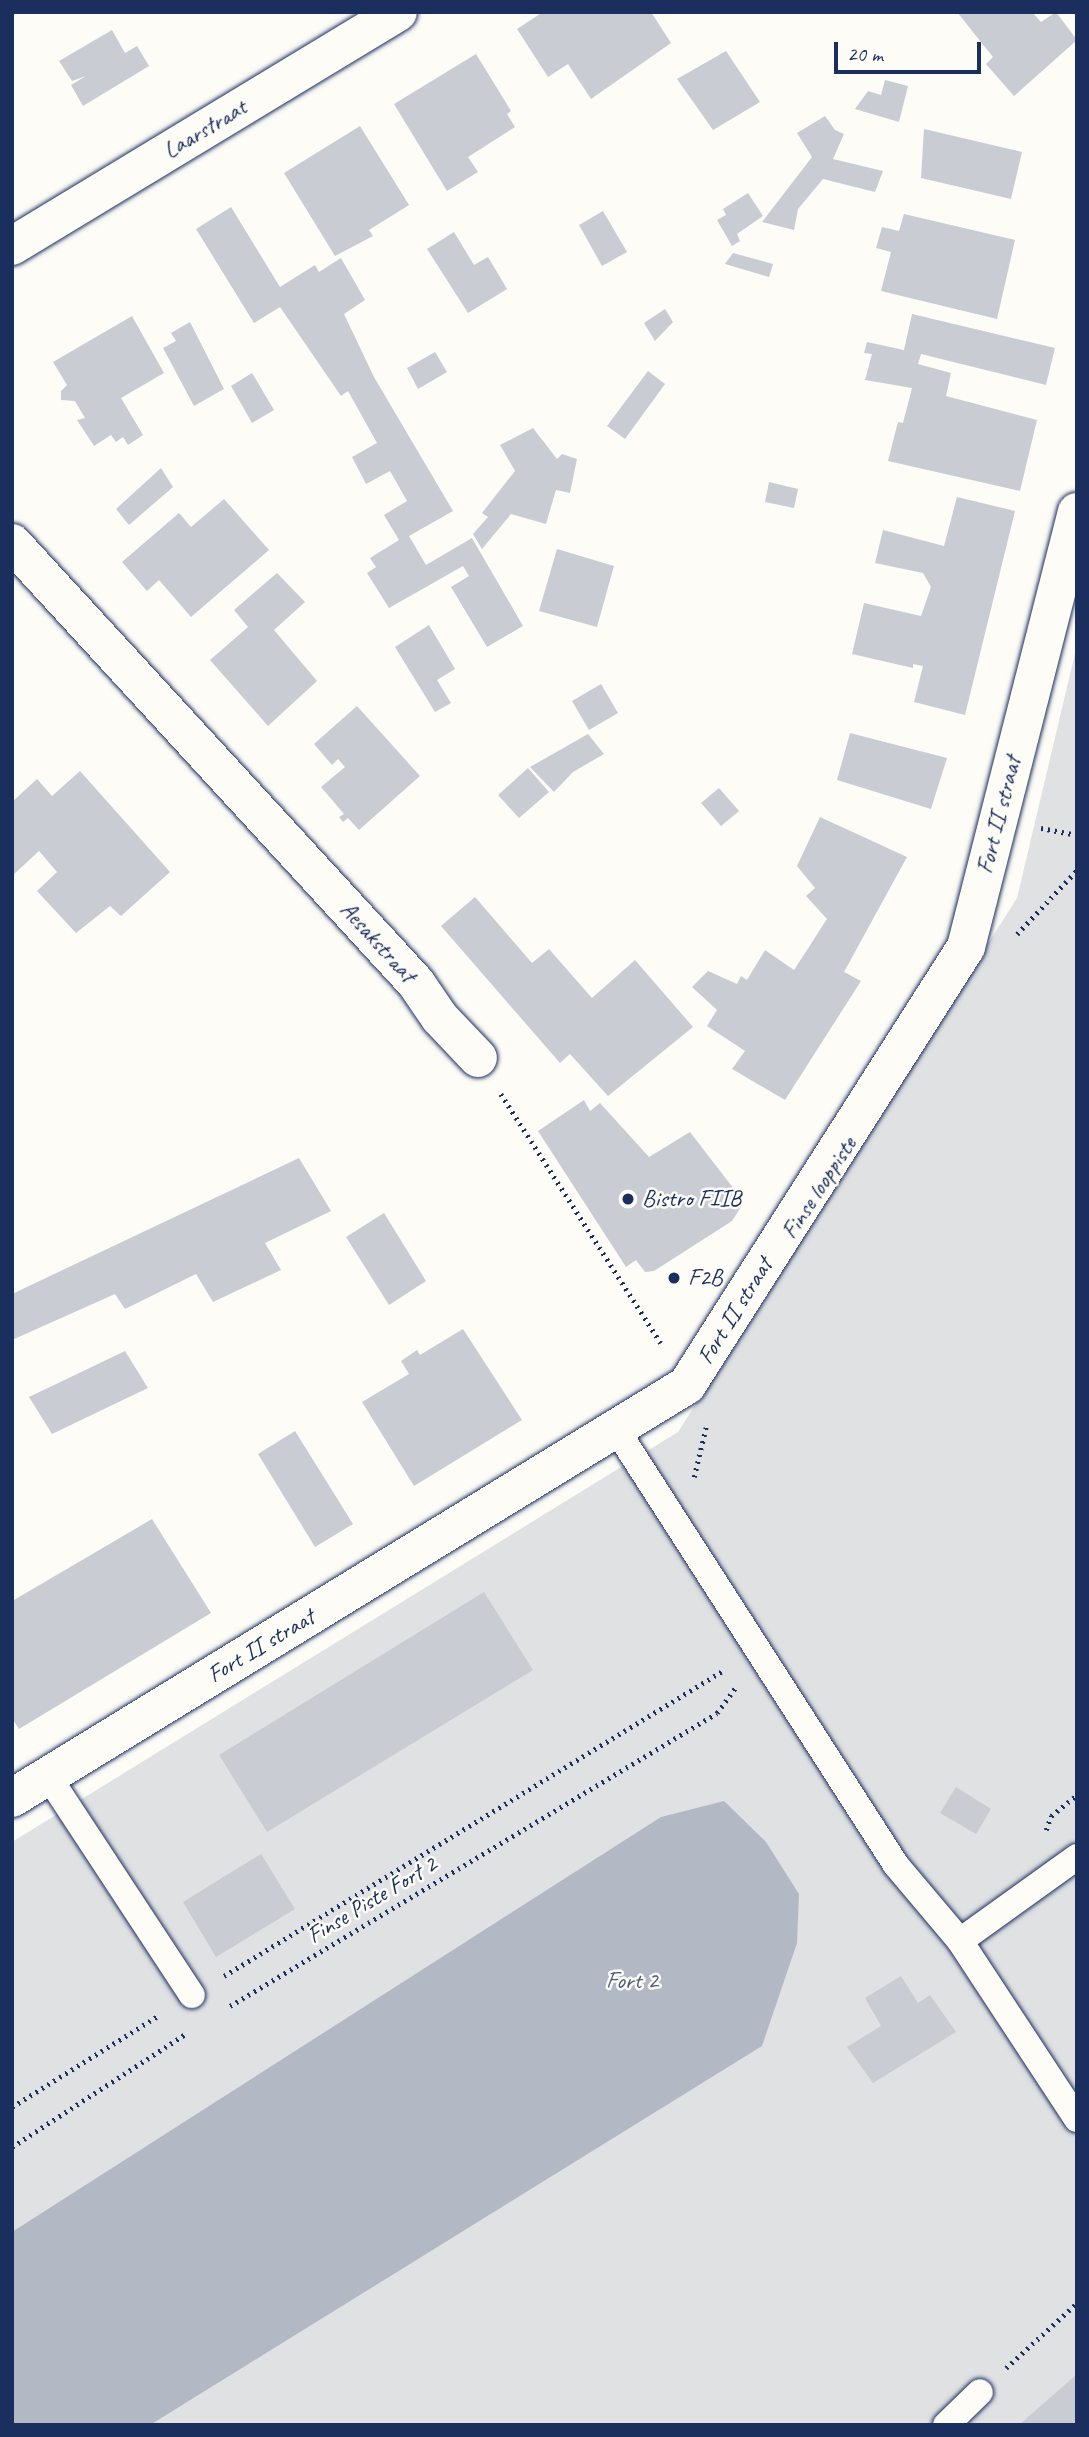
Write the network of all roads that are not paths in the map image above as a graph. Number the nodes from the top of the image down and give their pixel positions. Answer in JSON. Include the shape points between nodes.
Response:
{"nodes":[{"id":1,"x":398,"y":12,"type":"edge"},
{"id":2,"x":12,"y":246,"type":"edge"},
{"id":3,"x":1077,"y":512,"type":"edge"},
{"id":4,"x":12,"y":543,"type":"edge"},
{"id":5,"x":478,"y":1058,"type":"road end"},
{"id":6,"x":617,"y":1429,"type":"junction"},
{"id":7,"x":48,"y":1776,"type":"junction"},
{"id":8,"x":12,"y":1798,"type":"edge"},
{"id":9,"x":1077,"y":1857,"type":"edge"},
{"id":10,"x":960,"y":1941,"type":"junction"},
{"id":11,"x":192,"y":1995,"type":"road end"},
{"id":12,"x":1077,"y":2119,"type":"edge"},
{"id":13,"x":980,"y":2392,"type":"road end"},
{"id":14,"x":946,"y":2425,"type":"edge"}],
"edges":[{"from":1,"to":2,"type":"street","name":"Laarstraat"},
{"from":3,"to":6,"type":"street","name":"Fort II straat","via":[[966,947],[687,1385]]},
{"from":4,"to":5,"type":"street","name":"Aesakstraat","via":[[416,983],[440,1018]]},
{"from":6,"to":7,"type":"street","name":"Fort II straat"},
{"from":6,"to":10,"type":"lane","via":[[896,1865]]},
{"from":7,"to":8,"type":"street","name":"Fort II straat"},
{"from":7,"to":11,"type":"lane"},
{"from":9,"to":10,"type":"lane"},
{"from":10,"to":12,"type":"lane"},
{"from":13,"to":14,"type":"lane"}]}
